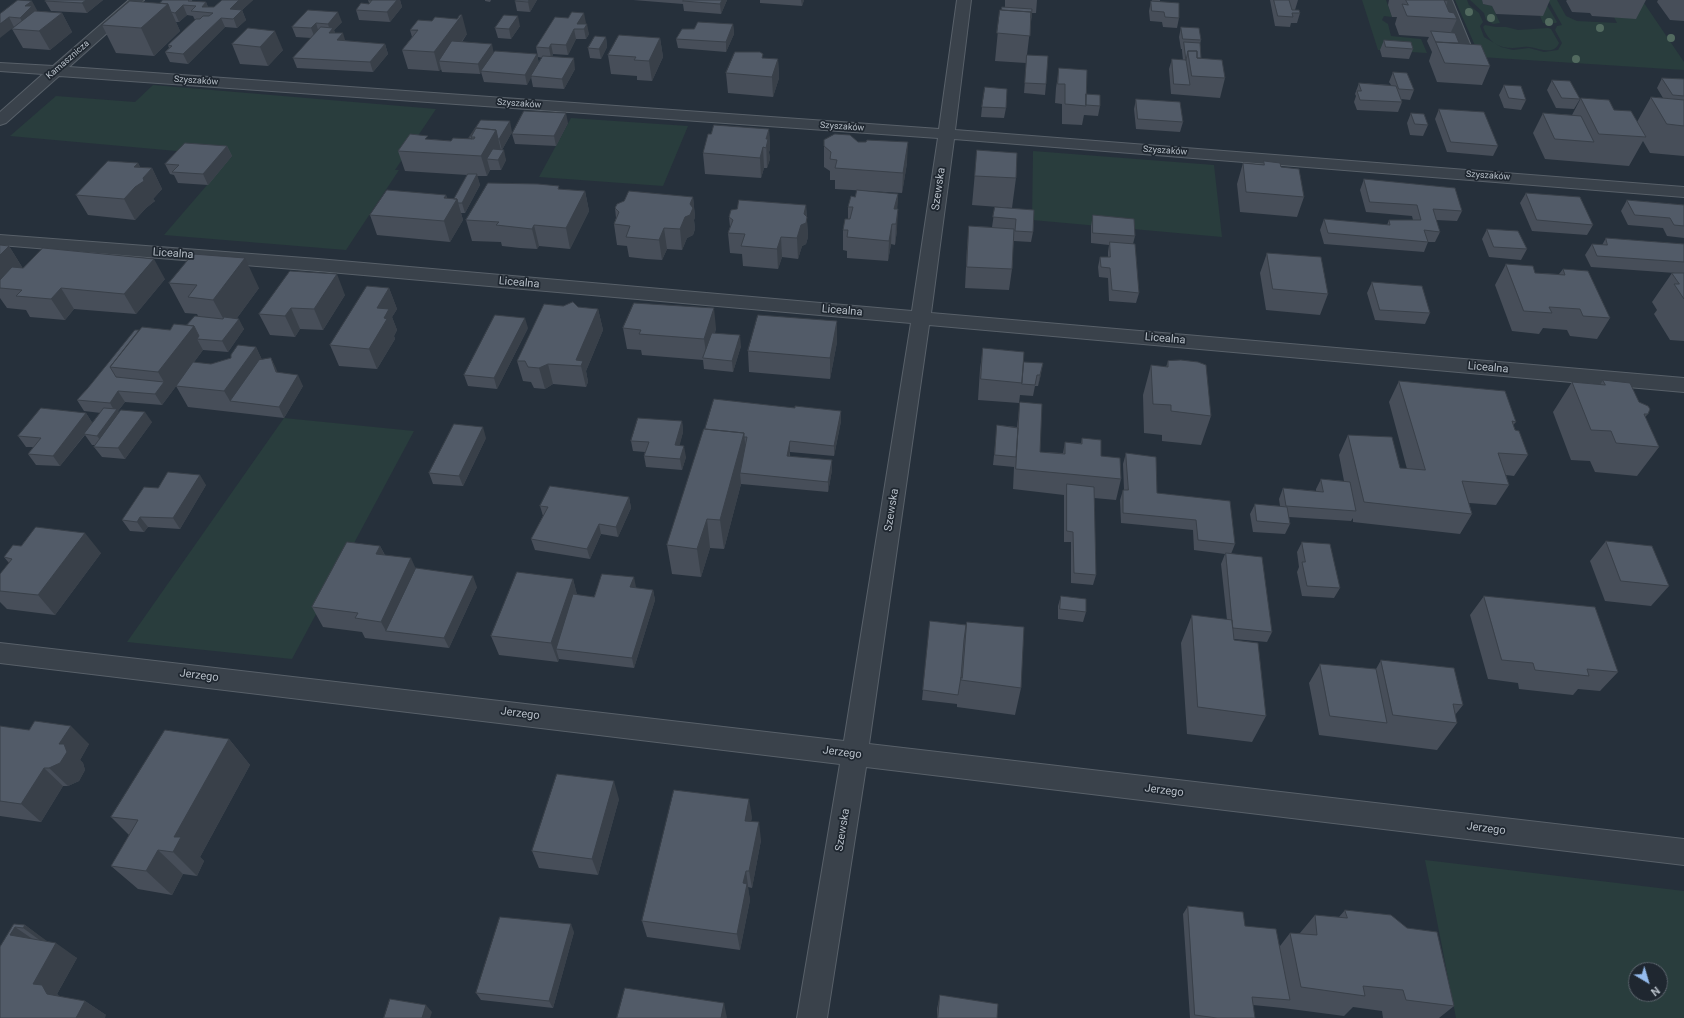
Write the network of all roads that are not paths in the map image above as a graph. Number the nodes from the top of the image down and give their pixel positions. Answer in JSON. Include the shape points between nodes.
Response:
{"nodes":[{"id":1,"x":137,"y":0,"type":"edge"},
{"id":2,"x":964,"y":0,"type":"edge"},
{"id":3,"x":1445,"y":0,"type":"edge"},
{"id":4,"x":1466,"y":51,"type":"edge"},
{"id":5,"x":0,"y":66,"type":"edge"},
{"id":6,"x":56,"y":71,"type":"junction"},
{"id":7,"x":0,"y":120,"type":"edge"},
{"id":8,"x":947,"y":134,"type":"junction"},
{"id":9,"x":1684,"y":192,"type":"edge"},
{"id":10,"x":0,"y":240,"type":"edge"},
{"id":11,"x":920,"y":318,"type":"junction"},
{"id":12,"x":1684,"y":385,"type":"edge"},
{"id":13,"x":0,"y":653,"type":"edge"},
{"id":14,"x":855,"y":755,"type":"junction"},
{"id":15,"x":1684,"y":852,"type":"edge"},
{"id":16,"x":812,"y":1018,"type":"edge"}],
"edges":[{"from":1,"to":6,"type":"street","name":"Kamasznicza"},
{"from":2,"to":8,"type":"street","name":"Szewska"},
{"from":3,"to":4,"type":"street"},
{"from":5,"to":6,"type":"street","name":"Szyszaków"},
{"from":6,"to":7,"type":"street","name":"Kamasznicza"},
{"from":6,"to":8,"type":"street","name":"Szyszaków"},
{"from":8,"to":9,"type":"street","name":"Szyszaków"},
{"from":8,"to":11,"type":"street","name":"Szewska"},
{"from":10,"to":11,"type":"street","name":"Licealna"},
{"from":11,"to":12,"type":"street","name":"Licealna"},
{"from":11,"to":14,"type":"street","name":"Szewska"},
{"from":13,"to":14,"type":"street","name":"Jerzego"},
{"from":14,"to":15,"type":"street","name":"Jerzego"},
{"from":14,"to":16,"type":"street","name":"Szewska"}]}
